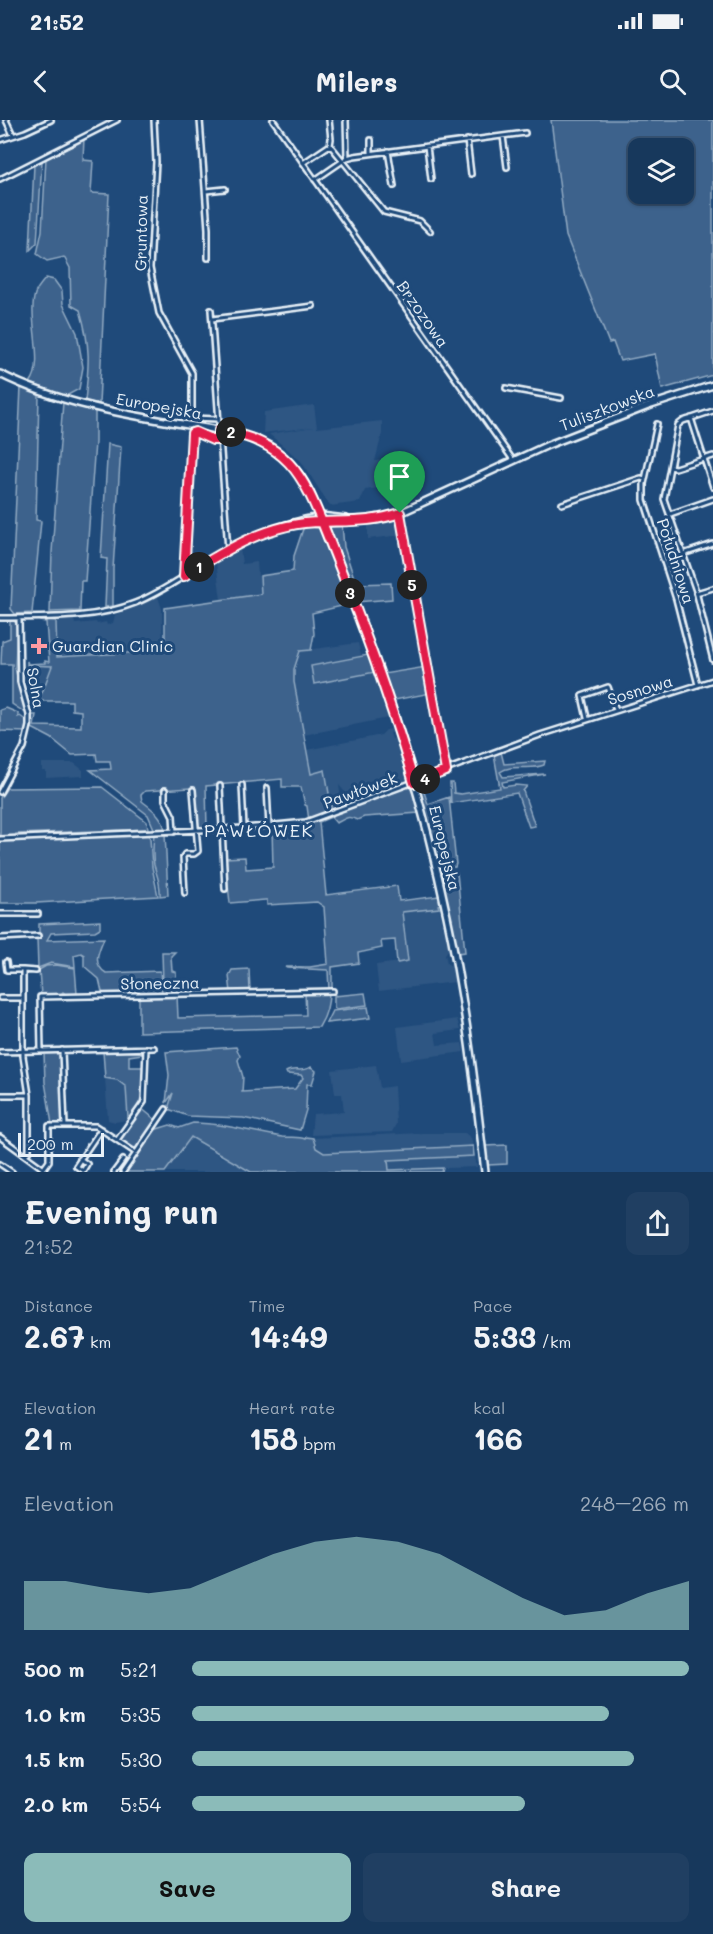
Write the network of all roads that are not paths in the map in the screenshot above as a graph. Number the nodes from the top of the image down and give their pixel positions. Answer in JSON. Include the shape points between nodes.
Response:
{"nodes":[{"id":1,"x":6,"y":120,"type":"edge"},
{"id":2,"x":51,"y":120,"type":"edge"},
{"id":3,"x":117,"y":120,"type":"edge"},
{"id":4,"x":154,"y":120,"type":"edge"},
{"id":5,"x":200,"y":120,"type":"edge"},
{"id":6,"x":273,"y":120,"type":"edge"},
{"id":7,"x":329,"y":120,"type":"edge"},
{"id":8,"x":346,"y":120,"type":"edge"},
{"id":9,"x":525,"y":133,"type":"dead end"},
{"id":10,"x":13,"y":135,"type":"junction"},
{"id":11,"x":503,"y":136,"type":"junction"},
{"id":12,"x":0,"y":140,"type":"edge"},
{"id":13,"x":371,"y":140,"type":"dead end"},
{"id":14,"x":467,"y":140,"type":"junction"},
{"id":15,"x":330,"y":145,"type":"junction"},
{"id":16,"x":427,"y":146,"type":"junction"},
{"id":17,"x":388,"y":151,"type":"junction"},
{"id":18,"x":371,"y":153,"type":"junction"},
{"id":19,"x":347,"y":158,"type":"junction"},
{"id":20,"x":342,"y":162,"type":"junction"},
{"id":21,"x":303,"y":163,"type":"junction"},
{"id":22,"x":507,"y":167,"type":"dead end"},
{"id":23,"x":471,"y":174,"type":"dead end"},
{"id":24,"x":0,"y":179,"type":"edge"},
{"id":25,"x":431,"y":179,"type":"dead end"},
{"id":26,"x":315,"y":180,"type":"junction"},
{"id":27,"x":394,"y":186,"type":"dead end"},
{"id":28,"x":225,"y":189,"type":"dead end"},
{"id":29,"x":206,"y":191,"type":"junction"},
{"id":30,"x":430,"y":231,"type":"dead end"},
{"id":31,"x":208,"y":258,"type":"dead end"},
{"id":32,"x":313,"y":306,"type":"dead end"},
{"id":33,"x":211,"y":310,"type":"dead end"},
{"id":34,"x":212,"y":319,"type":"junction"},
{"id":35,"x":0,"y":375,"type":"edge"},
{"id":36,"x":713,"y":385,"type":"edge"},
{"id":37,"x":506,"y":388,"type":"dead end"},
{"id":38,"x":561,"y":398,"type":"dead end"},
{"id":39,"x":713,"y":411,"type":"edge"},
{"id":40,"x":691,"y":418,"type":"junction"},
{"id":41,"x":218,"y":419,"type":"junction"},
{"id":42,"x":657,"y":424,"type":"dead end"},
{"id":43,"x":219,"y":430,"type":"junction"},
{"id":44,"x":220,"y":440,"type":"junction"},
{"id":45,"x":713,"y":456,"type":"edge"},
{"id":46,"x":704,"y":459,"type":"junction"},
{"id":47,"x":513,"y":460,"type":"junction"},
{"id":48,"x":670,"y":467,"type":"junction"},
{"id":49,"x":645,"y":479,"type":"junction"},
{"id":50,"x":713,"y":487,"type":"edge"},
{"id":51,"x":713,"y":499,"type":"edge"},
{"id":52,"x":562,"y":504,"type":"dead end"},
{"id":53,"x":400,"y":513,"type":"junction"},
{"id":54,"x":670,"y":514,"type":"junction"},
{"id":55,"x":321,"y":519,"type":"junction"},
{"id":56,"x":713,"y":544,"type":"edge"},
{"id":57,"x":228,"y":550,"type":"junction"},
{"id":58,"x":683,"y":554,"type":"junction"},
{"id":59,"x":184,"y":576,"type":"junction"},
{"id":60,"x":713,"y":588,"type":"edge"},
{"id":61,"x":696,"y":593,"type":"junction"},
{"id":62,"x":0,"y":618,"type":"edge"},
{"id":63,"x":19,"y":618,"type":"junction"},
{"id":64,"x":713,"y":636,"type":"edge"},
{"id":65,"x":708,"y":638,"type":"junction"},
{"id":66,"x":713,"y":660,"type":"edge"},
{"id":67,"x":713,"y":680,"type":"edge"},
{"id":68,"x":698,"y":685,"type":"junction"},
{"id":69,"x":616,"y":710,"type":"junction"},
{"id":70,"x":588,"y":719,"type":"junction"},
{"id":71,"x":574,"y":723,"type":"joint"},
{"id":72,"x":446,"y":771,"type":"junction"},
{"id":73,"x":414,"y":783,"type":"junction"},
{"id":74,"x":242,"y":785,"type":"dead end"},
{"id":75,"x":220,"y":786,"type":"dead end"},
{"id":76,"x":267,"y":788,"type":"dead end"},
{"id":77,"x":165,"y":790,"type":"dead end"},
{"id":78,"x":193,"y":790,"type":"dead end"},
{"id":79,"x":0,"y":792,"type":"edge"},
{"id":80,"x":269,"y":827,"type":"junction"},
{"id":81,"x":244,"y":828,"type":"junction"},
{"id":82,"x":222,"y":830,"type":"junction"},
{"id":83,"x":195,"y":831,"type":"junction"},
{"id":84,"x":174,"y":832,"type":"junction"},
{"id":85,"x":0,"y":839,"type":"edge"},
{"id":86,"x":225,"y":889,"type":"dead end"},
{"id":87,"x":185,"y":893,"type":"dead end"},
{"id":88,"x":0,"y":914,"type":"edge"},
{"id":89,"x":38,"y":914,"type":"dead end"},
{"id":90,"x":38,"y":936,"type":"dead end"},
{"id":91,"x":0,"y":938,"type":"edge"},
{"id":92,"x":6,"y":962,"type":"dead end"},
{"id":93,"x":22,"y":970,"type":"junction"},
{"id":94,"x":36,"y":970,"type":"dead end"},
{"id":95,"x":333,"y":991,"type":"dead end"},
{"id":96,"x":0,"y":998,"type":"edge"},
{"id":97,"x":22,"y":998,"type":"junction"},
{"id":98,"x":146,"y":1048,"type":"junction"},
{"id":99,"x":154,"y":1048,"type":"dead end"},
{"id":100,"x":62,"y":1050,"type":"junction"},
{"id":101,"x":41,"y":1051,"type":"junction"},
{"id":102,"x":0,"y":1052,"type":"edge"},
{"id":103,"x":23,"y":1052,"type":"junction"},
{"id":104,"x":0,"y":1095,"type":"edge"},
{"id":105,"x":28,"y":1095,"type":"junction"},
{"id":106,"x":166,"y":1108,"type":"dead end"},
{"id":107,"x":65,"y":1126,"type":"junction"},
{"id":108,"x":101,"y":1129,"type":"junction"},
{"id":109,"x":0,"y":1137,"type":"edge"},
{"id":110,"x":117,"y":1140,"type":"junction"},
{"id":111,"x":136,"y":1153,"type":"junction"},
{"id":112,"x":25,"y":1155,"type":"junction"},
{"id":113,"x":80,"y":1160,"type":"junction"},
{"id":114,"x":123,"y":1160,"type":"dead end"},
{"id":115,"x":0,"y":1164,"type":"edge"},
{"id":116,"x":43,"y":1170,"type":"edge"},
{"id":117,"x":83,"y":1171,"type":"edge"},
{"id":118,"x":12,"y":1172,"type":"edge"},
{"id":119,"x":114,"y":1172,"type":"edge"},
{"id":120,"x":123,"y":1172,"type":"edge"},
{"id":121,"x":485,"y":1172,"type":"edge"}],
"edges":[{"from":1,"to":10,"type":"street"},
{"from":2,"to":10,"type":"street"},
{"from":3,"to":24,"type":"street"},
{"from":4,"to":41,"type":"street","name":"Gruntowa","via":[[156,162],[150,260],[158,310],[192,373],[192,418]]},
{"from":5,"to":29,"type":"street"},
{"from":6,"to":21,"type":"street","name":"Brzozowa"},
{"from":7,"to":15,"type":"street"},
{"from":8,"to":19,"type":"street"},
{"from":9,"to":11,"type":"street"},
{"from":10,"to":12,"type":"street"},
{"from":11,"to":14,"type":"street"},
{"from":11,"to":22,"type":"street"},
{"from":13,"to":18,"type":"street"},
{"from":14,"to":16,"type":"street"},
{"from":14,"to":23,"type":"street"},
{"from":15,"to":20,"type":"street"},
{"from":15,"to":21,"type":"street"},
{"from":16,"to":17,"type":"street"},
{"from":16,"to":25,"type":"street"},
{"from":17,"to":18,"type":"street"},
{"from":17,"to":27,"type":"street"},
{"from":18,"to":19,"type":"street"},
{"from":19,"to":20,"type":"street"},
{"from":20,"to":26,"type":"street"},
{"from":20,"to":30,"type":"street","via":[[384,212],[420,221]]},
{"from":21,"to":26,"type":"street","name":"Brzozowa"},
{"from":26,"to":47,"type":"street","name":"Brzozowa"},
{"from":28,"to":29,"type":"street"},
{"from":29,"to":31,"type":"street"},
{"from":32,"to":34,"type":"street"},
{"from":33,"to":34,"type":"street"},
{"from":34,"to":41,"type":"street"},
{"from":35,"to":43,"type":"main road","name":"Europejska","via":[[79,405]]},
{"from":36,"to":47,"type":"main road","name":"Tuliszkowska"},
{"from":37,"to":38,"type":"street"},
{"from":39,"to":40,"type":"street"},
{"from":40,"to":46,"type":"street"},
{"from":40,"to":48,"type":"street","via":[[678,425]]},
{"from":41,"to":43,"type":"street"},
{"from":42,"to":49,"type":"street","name":"Południowa"},
{"from":43,"to":44,"type":"street"},
{"from":43,"to":55,"type":"main road","name":"Europejska","via":[[254,439],[283,457],[303,479]]},
{"from":44,"to":57,"type":"street"},
{"from":44,"to":59,"type":"street","via":[[192,433]]},
{"from":45,"to":46,"type":"street"},
{"from":46,"to":48,"type":"street"},
{"from":46,"to":50,"type":"street"},
{"from":47,"to":53,"type":"main road","name":"Tuliszkowska"},
{"from":48,"to":54,"type":"street","via":[[664,495]]},
{"from":49,"to":52,"type":"street"},
{"from":49,"to":68,"type":"street","name":"Południowa","via":[[644,502],[676,598]]},
{"from":51,"to":54,"type":"street"},
{"from":53,"to":55,"type":"main road","name":"Tuliszkowska","via":[[379,519]]},
{"from":53,"to":72,"type":"street"},
{"from":54,"to":58,"type":"street"},
{"from":55,"to":57,"type":"street","via":[[279,526]]},
{"from":55,"to":73,"type":"main road","name":"Europejska","via":[[380,672]]},
{"from":56,"to":58,"type":"street"},
{"from":57,"to":59,"type":"street"},
{"from":58,"to":61,"type":"street"},
{"from":59,"to":63,"type":"street","via":[[120,609]]},
{"from":60,"to":61,"type":"street"},
{"from":61,"to":65,"type":"street"},
{"from":62,"to":63,"type":"street"},
{"from":63,"to":79,"type":"street","name":"Solna","via":[[20,682],[29,728],[19,758]]},
{"from":64,"to":65,"type":"street"},
{"from":65,"to":66,"type":"street"},
{"from":67,"to":68,"type":"street","name":"Sosnowa"},
{"from":68,"to":69,"type":"street","name":"Sosnowa"},
{"from":69,"to":70,"type":"street","name":"Sosnowa"},
{"from":69,"to":70,"type":"street","via":[[608,687],[582,696]]},
{"from":70,"to":71,"type":"street","name":"Sosnowa"},
{"from":71,"to":72,"type":"street","name":"Pawłówek"},
{"from":72,"to":73,"type":"street","name":"Pawłówek"},
{"from":73,"to":80,"type":"street","name":"Pawłówek","via":[[312,821]]},
{"from":73,"to":121,"type":"main road","name":"Europejska","via":[[455,956]]},
{"from":74,"to":81,"type":"street"},
{"from":75,"to":82,"type":"street"},
{"from":76,"to":80,"type":"street"},
{"from":77,"to":84,"type":"street"},
{"from":78,"to":83,"type":"street"},
{"from":80,"to":81,"type":"street","name":"Pawłówek"},
{"from":81,"to":82,"type":"street","name":"Pawłówek"},
{"from":82,"to":83,"type":"street","name":"Pawłówek"},
{"from":82,"to":86,"type":"street"},
{"from":83,"to":84,"type":"street","name":"Pawłówek"},
{"from":83,"to":87,"type":"street","via":[[198,850],[183,857]]},
{"from":84,"to":85,"type":"street","name":"Pawłówek"},
{"from":88,"to":89,"type":"street"},
{"from":90,"to":91,"type":"street"},
{"from":92,"to":93,"type":"street","via":[[7,970]]},
{"from":93,"to":94,"type":"street"},
{"from":93,"to":97,"type":"street"},
{"from":95,"to":101,"type":"street","name":"Słoneczna","via":[[40,997]]},
{"from":96,"to":97,"type":"street"},
{"from":97,"to":103,"type":"street"},
{"from":98,"to":99,"type":"street"},
{"from":98,"to":100,"type":"street"},
{"from":98,"to":110,"type":"street","via":[[144,1102]]},
{"from":100,"to":101,"type":"street"},
{"from":100,"to":107,"type":"street"},
{"from":101,"to":103,"type":"street"},
{"from":102,"to":103,"type":"street"},
{"from":103,"to":105,"type":"street"},
{"from":104,"to":105,"type":"street"},
{"from":105,"to":112,"type":"street","via":[[29,1151]]},
{"from":106,"to":111,"type":"street"},
{"from":107,"to":108,"type":"street"},
{"from":107,"to":116,"type":"street","via":[[49,1126],[50,1161]]},
{"from":108,"to":110,"type":"street"},
{"from":108,"to":113,"type":"street"},
{"from":109,"to":112,"type":"street"},
{"from":110,"to":111,"type":"street"},
{"from":111,"to":120,"type":"street"},
{"from":112,"to":116,"type":"street"},
{"from":113,"to":117,"type":"street","via":[[76,1166]]},
{"from":113,"to":117,"type":"street","via":[[87,1164]]},
{"from":114,"to":119,"type":"street"},
{"from":115,"to":118,"type":"street"}]}
